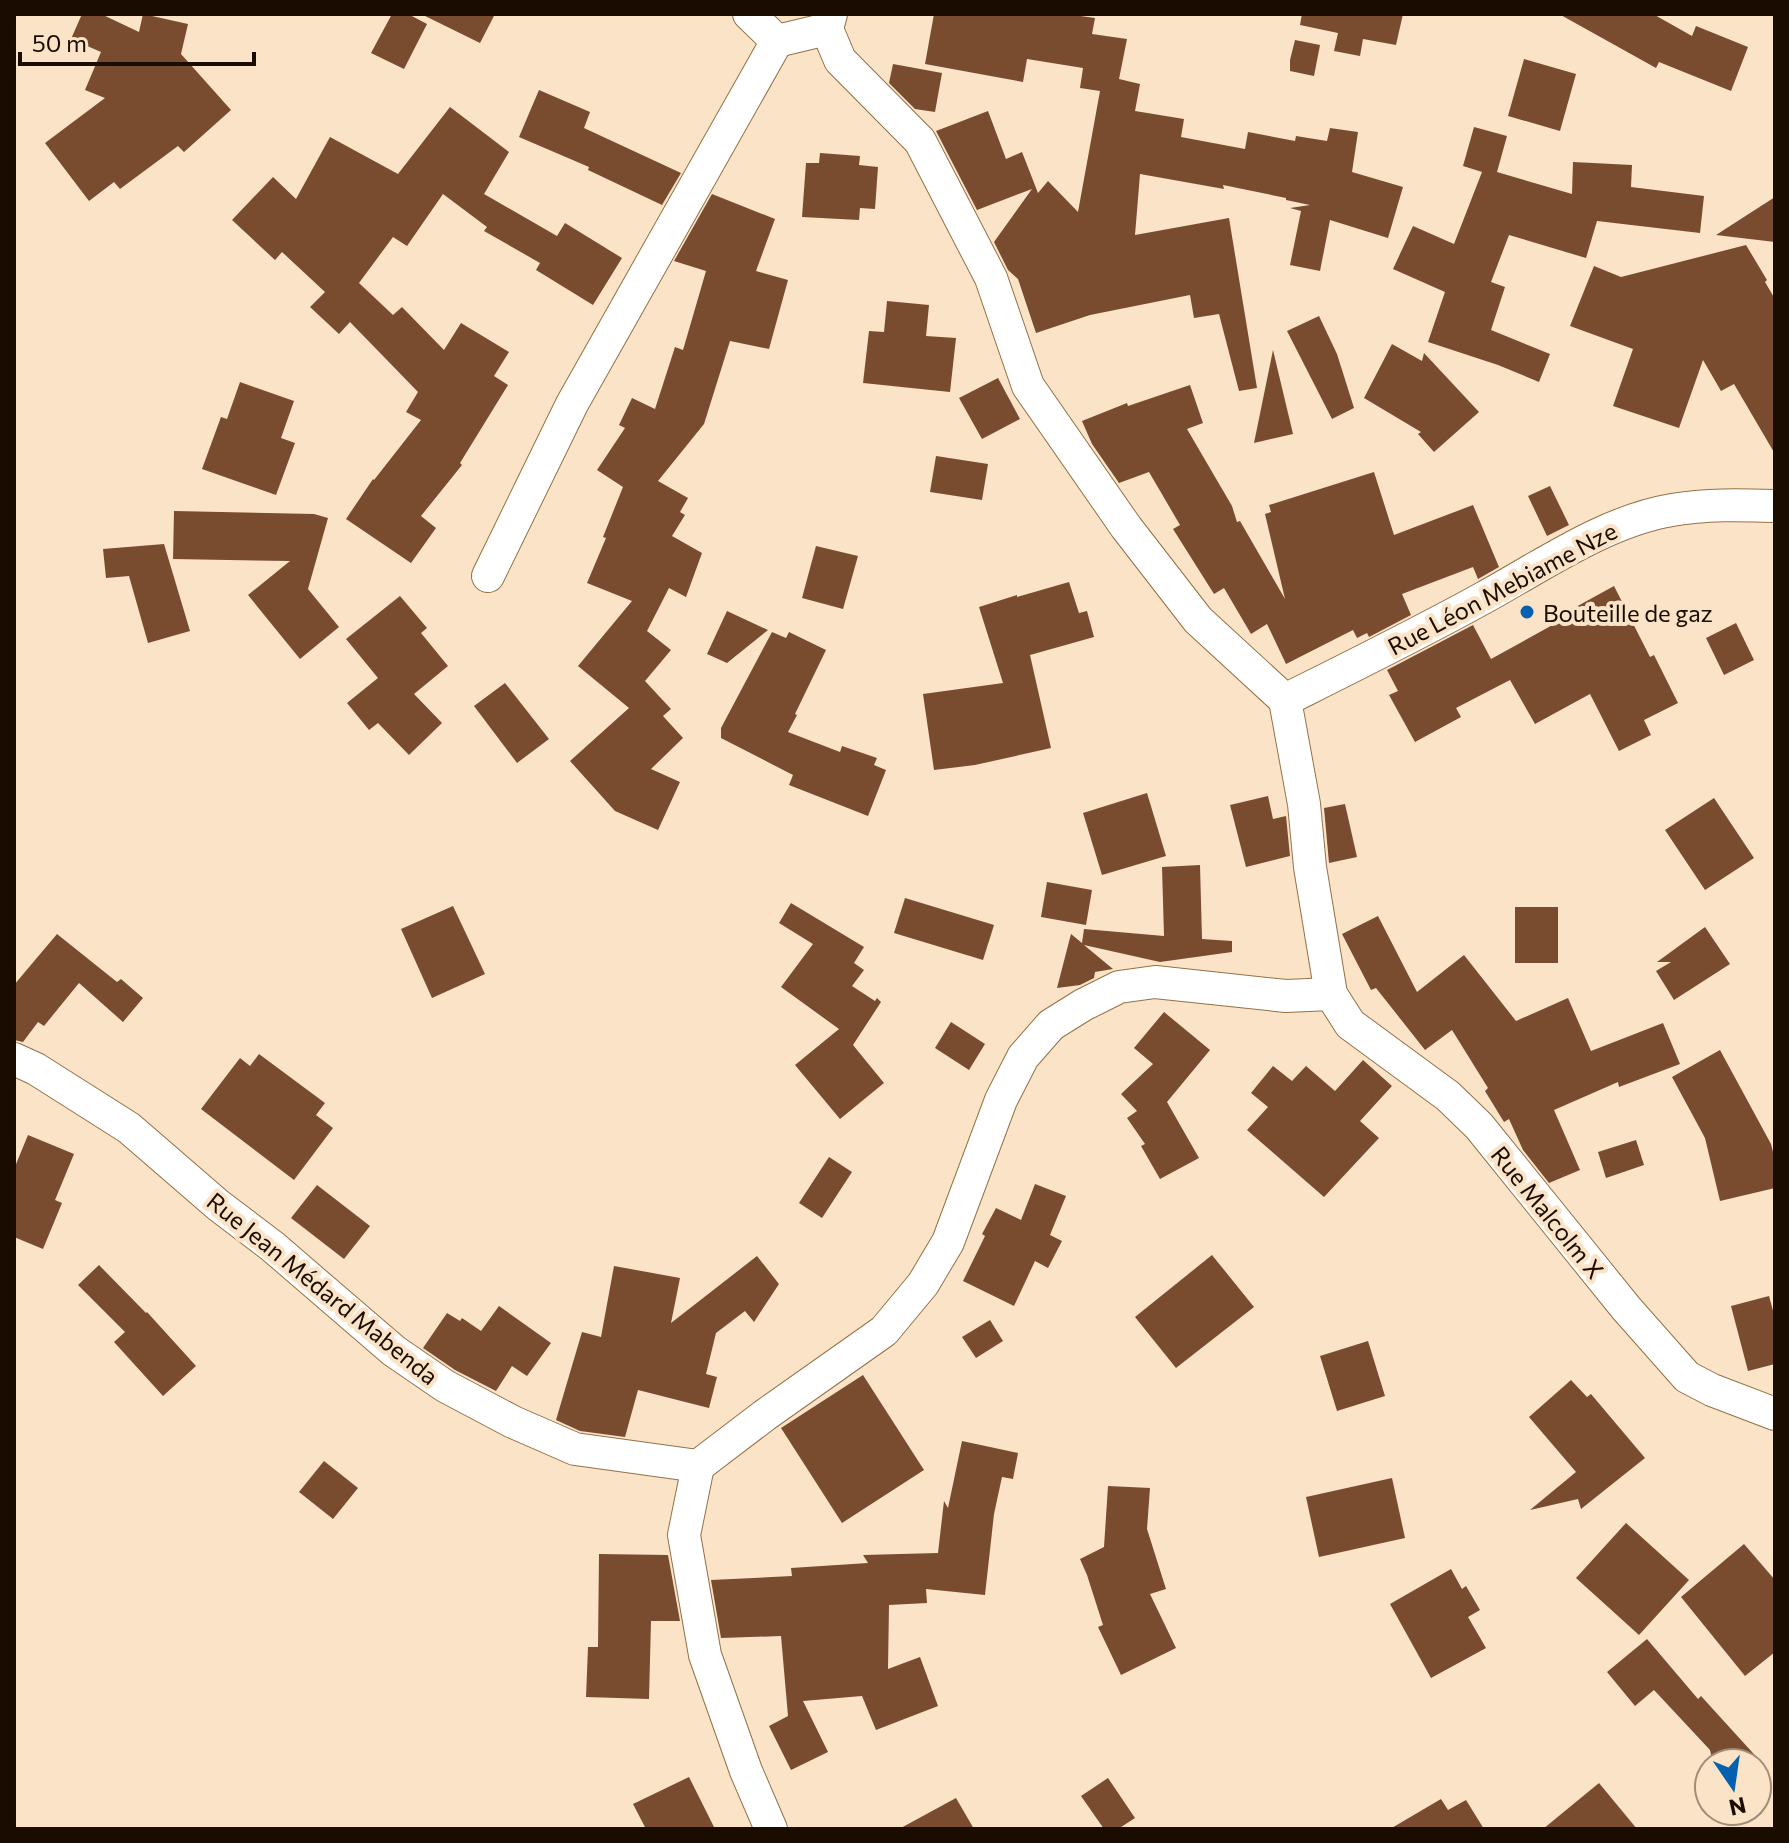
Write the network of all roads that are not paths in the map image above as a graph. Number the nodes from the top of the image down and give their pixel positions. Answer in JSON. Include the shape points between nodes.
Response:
{"nodes":[{"id":1,"x":749,"y":14,"type":"edge"},
{"id":2,"x":829,"y":21,"type":"edge"},
{"id":3,"x":777,"y":41,"type":"junction"},
{"id":4,"x":1775,"y":506,"type":"edge"},
{"id":5,"x":488,"y":576,"type":"dead end"},
{"id":6,"x":1285,"y":700,"type":"junction"},
{"id":7,"x":1331,"y":994,"type":"junction"},
{"id":8,"x":14,"y":1059,"type":"edge"},
{"id":9,"x":1775,"y":1414,"type":"edge"},
{"id":10,"x":698,"y":1466,"type":"junction"},
{"id":11,"x":771,"y":1829,"type":"edge"}],
"edges":[{"from":1,"to":3,"type":"street"},
{"from":2,"to":3,"type":"street"},
{"from":2,"to":6,"type":"street","via":[[840,60],[920,141],[991,278],[1028,386],[1198,620]]},
{"from":3,"to":5,"type":"street","via":[[572,404]]},
{"from":4,"to":6,"type":"street","name":"Rue Léon Mebiame Nze","via":[[1670,510],[1626,523]]},
{"from":6,"to":7,"type":"street"},
{"from":7,"to":9,"type":"street","name":"Rue Malcolm X","via":[[1350,1024],[1448,1096],[1479,1126],[1687,1377]]},
{"from":7,"to":10,"type":"street","via":[[1286,996],[1155,982],[1119,987],[1051,1025],[1023,1057],[1001,1100],[948,1242],[923,1284],[884,1331]]},
{"from":8,"to":10,"type":"street","name":"Rue Jean Médard Mabenda","via":[[129,1128],[394,1351],[445,1386],[575,1449]]},
{"from":10,"to":11,"type":"street","via":[[684,1535],[705,1655]]}]}
